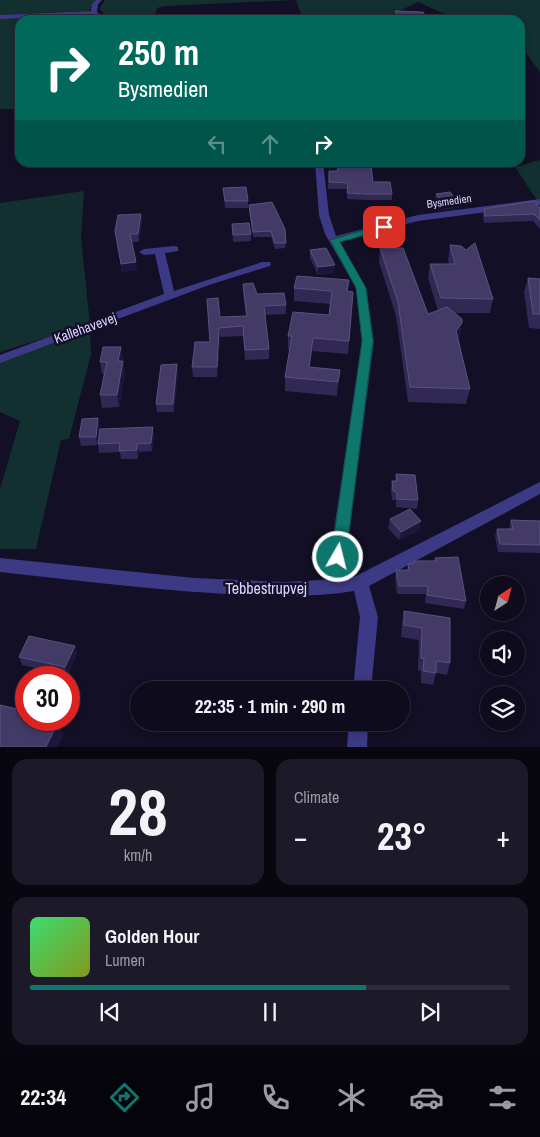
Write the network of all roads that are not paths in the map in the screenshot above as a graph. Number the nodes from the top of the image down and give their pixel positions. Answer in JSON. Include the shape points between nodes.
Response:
{"nodes":[{"id":1,"x":99,"y":0,"type":"edge"},
{"id":2,"x":94,"y":13,"type":"junction"},
{"id":3,"x":31,"y":15,"type":"edge"},
{"id":4,"x":97,"y":15,"type":"edge"},
{"id":5,"x":0,"y":16,"type":"edge"},
{"id":6,"x":15,"y":16,"type":"edge"},
{"id":7,"x":319,"y":167,"type":"edge"},
{"id":8,"x":540,"y":202,"type":"edge"},
{"id":9,"x":334,"y":240,"type":"junction"},
{"id":10,"x":174,"y":248,"type":"dead end"},
{"id":11,"x":158,"y":251,"type":"junction"},
{"id":12,"x":144,"y":252,"type":"dead end"},
{"id":13,"x":266,"y":264,"type":"dead end"},
{"id":14,"x":170,"y":296,"type":"junction"},
{"id":15,"x":0,"y":359,"type":"edge"},
{"id":16,"x":540,"y":487,"type":"edge"},
{"id":17,"x":0,"y":565,"type":"edge"},
{"id":18,"x":354,"y":584,"type":"junction"},
{"id":19,"x":363,"y":681,"type":"edge"},
{"id":20,"x":358,"y":731,"type":"edge"},
{"id":21,"x":357,"y":747,"type":"edge"}],
"edges":[{"from":1,"to":2,"type":"street"},
{"from":2,"to":3,"type":"street"},
{"from":2,"to":4,"type":"street"},
{"from":5,"to":6,"type":"street"},
{"from":7,"to":9,"type":"street","via":[[324,215]]},
{"from":8,"to":9,"type":"street","name":"Bysmedien","via":[[418,218]]},
{"from":9,"to":18,"type":"street","via":[[361,288],[368,341],[338,557]]},
{"from":10,"to":11,"type":"street"},
{"from":11,"to":12,"type":"street"},
{"from":11,"to":14,"type":"street"},
{"from":13,"to":14,"type":"street","name":"Kallehavevej"},
{"from":14,"to":15,"type":"street","name":"Kallehavevej"},
{"from":16,"to":18,"type":"street","name":"Tebbestrupvej"},
{"from":17,"to":18,"type":"street","name":"Tebbestrupvej","via":[[212,588],[302,589]]},
{"from":18,"to":19,"type":"street","via":[[369,617]]},
{"from":20,"to":21,"type":"street"}]}
